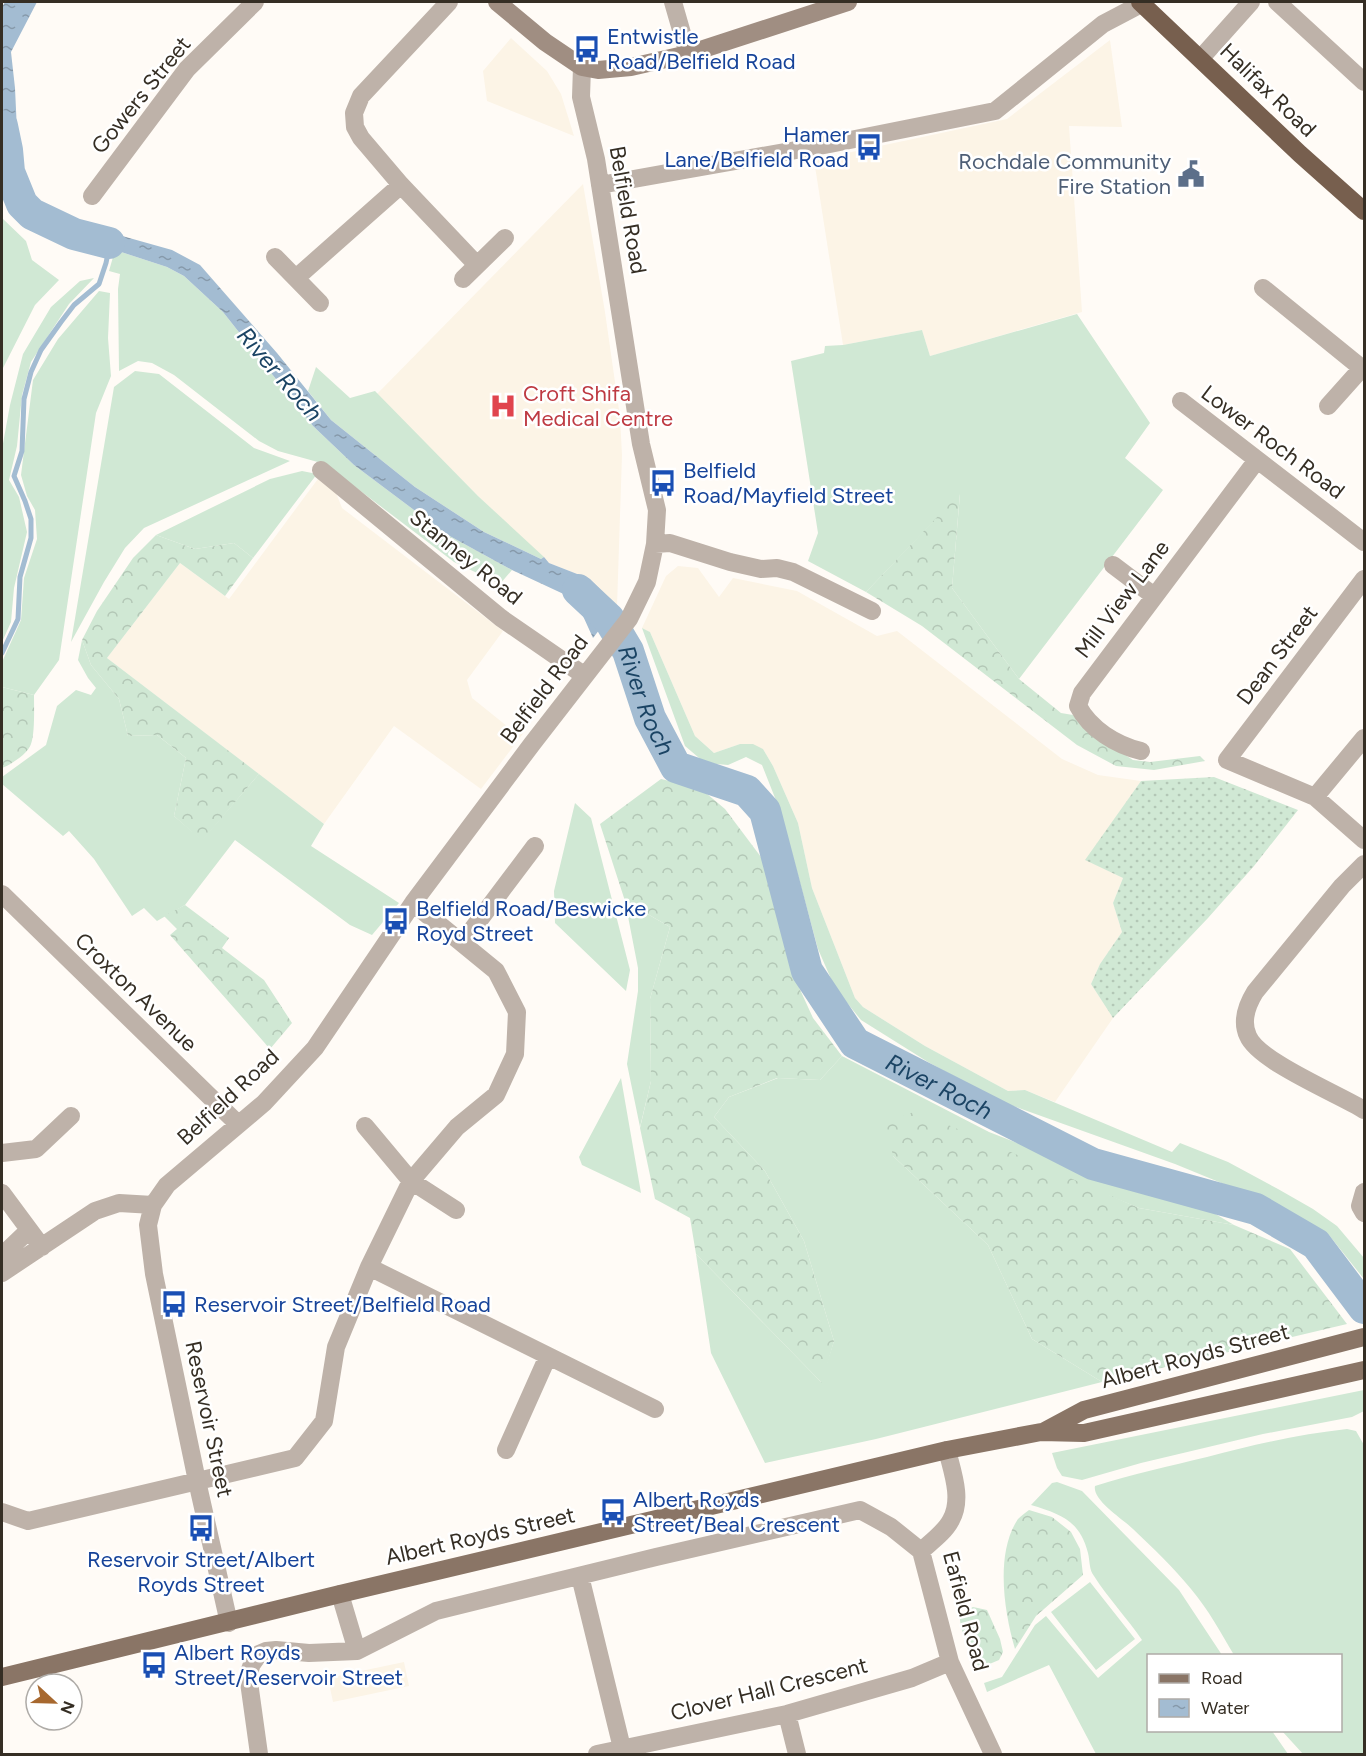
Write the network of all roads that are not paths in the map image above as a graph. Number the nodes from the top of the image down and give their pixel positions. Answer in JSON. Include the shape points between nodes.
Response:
{"nodes":[{"id":1,"x":449,"y":2,"type":"edge"},
{"id":2,"x":498,"y":2,"type":"edge"},
{"id":3,"x":673,"y":2,"type":"edge"},
{"id":4,"x":848,"y":2,"type":"edge"},
{"id":5,"x":1251,"y":2,"type":"edge"},
{"id":6,"x":1277,"y":2,"type":"edge"},
{"id":7,"x":1141,"y":3,"type":"edge"},
{"id":8,"x":248,"y":4,"type":"edge"},
{"id":9,"x":688,"y":54,"type":"junction"},
{"id":10,"x":1201,"y":58,"type":"junction"},
{"id":11,"x":582,"y":67,"type":"junction"},
{"id":12,"x":1365,"y":82,"type":"edge"},
{"id":13,"x":401,"y":185,"type":"junction"},
{"id":14,"x":600,"y":185,"type":"junction"},
{"id":15,"x":92,"y":196,"type":"dead end"},
{"id":16,"x":1365,"y":211,"type":"edge"},
{"id":17,"x":505,"y":238,"type":"dead end"},
{"id":18,"x":275,"y":257,"type":"dead end"},
{"id":19,"x":477,"y":265,"type":"junction"},
{"id":20,"x":296,"y":278,"type":"junction"},
{"id":21,"x":463,"y":279,"type":"dead end"},
{"id":22,"x":1263,"y":288,"type":"dead end"},
{"id":23,"x":320,"y":303,"type":"dead end"},
{"id":24,"x":1363,"y":369,"type":"edge"},
{"id":25,"x":1181,"y":402,"type":"dead end"},
{"id":26,"x":1328,"y":406,"type":"dead end"},
{"id":27,"x":1257,"y":460,"type":"junction"},
{"id":28,"x":321,"y":470,"type":"dead end"},
{"id":29,"x":1365,"y":542,"type":"edge"},
{"id":30,"x":655,"y":544,"type":"junction"},
{"id":31,"x":1113,"y":565,"type":"dead end"},
{"id":32,"x":1365,"y":579,"type":"edge"},
{"id":33,"x":1154,"y":596,"type":"junction"},
{"id":34,"x":872,"y":611,"type":"dead end"},
{"id":35,"x":585,"y":676,"type":"junction"},
{"id":36,"x":1365,"y":738,"type":"edge"},
{"id":37,"x":1141,"y":751,"type":"dead end"},
{"id":38,"x":1315,"y":797,"type":"junction"},
{"id":39,"x":1365,"y":840,"type":"edge"},
{"id":40,"x":535,"y":846,"type":"dead end"},
{"id":41,"x":1365,"y":864,"type":"edge"},
{"id":42,"x":2,"y":894,"type":"edge"},
{"id":43,"x":413,"y":903,"type":"junction"},
{"id":44,"x":462,"y":944,"type":"junction"},
{"id":45,"x":1365,"y":1110,"type":"edge"},
{"id":46,"x":71,"y":1116,"type":"dead end"},
{"id":47,"x":238,"y":1124,"type":"junction"},
{"id":48,"x":364,"y":1126,"type":"dead end"},
{"id":49,"x":2,"y":1153,"type":"edge"},
{"id":50,"x":411,"y":1181,"type":"junction"},
{"id":51,"x":1365,"y":1192,"type":"edge"},
{"id":52,"x":2,"y":1193,"type":"edge"},
{"id":53,"x":153,"y":1205,"type":"junction"},
{"id":54,"x":456,"y":1210,"type":"dead end"},
{"id":55,"x":1365,"y":1213,"type":"edge"},
{"id":56,"x":148,"y":1225,"type":"joint"},
{"id":57,"x":29,"y":1230,"type":"junction"},
{"id":58,"x":42,"y":1247,"type":"junction"},
{"id":59,"x":2,"y":1253,"type":"edge"},
{"id":60,"x":369,"y":1267,"type":"junction"},
{"id":61,"x":2,"y":1273,"type":"edge"},
{"id":62,"x":1358,"y":1339,"type":"edge"},
{"id":63,"x":548,"y":1356,"type":"junction"},
{"id":64,"x":1365,"y":1370,"type":"edge"},
{"id":65,"x":655,"y":1409,"type":"dead end"},
{"id":66,"x":1041,"y":1432,"type":"junction"},
{"id":67,"x":506,"y":1450,"type":"dead end"},
{"id":68,"x":947,"y":1450,"type":"junction"},
{"id":69,"x":197,"y":1481,"type":"junction"},
{"id":70,"x":2,"y":1512,"type":"edge"},
{"id":71,"x":921,"y":1551,"type":"junction"},
{"id":72,"x":580,"y":1576,"type":"junction"},
{"id":73,"x":340,"y":1594,"type":"junction"},
{"id":74,"x":229,"y":1623,"type":"junction"},
{"id":75,"x":357,"y":1652,"type":"junction"},
{"id":76,"x":950,"y":1662,"type":"junction"},
{"id":77,"x":2,"y":1677,"type":"edge"},
{"id":78,"x":787,"y":1714,"type":"junction"},
{"id":79,"x":622,"y":1748,"type":"junction"},
{"id":80,"x":259,"y":1755,"type":"edge"},
{"id":81,"x":597,"y":1755,"type":"edge"},
{"id":82,"x":797,"y":1755,"type":"edge"},
{"id":83,"x":993,"y":1755,"type":"edge"}],
"edges":[{"from":1,"to":13,"type":"street","via":[[361,96],[354,113],[361,138]]},
{"from":2,"to":11,"type":"main road"},
{"from":3,"to":9,"type":"street"},
{"from":4,"to":9,"type":"main road"},
{"from":5,"to":10,"type":"street"},
{"from":6,"to":12,"type":"street"},
{"from":7,"to":10,"type":"highway","name":"Halifax Road"},
{"from":7,"to":14,"type":"street","via":[[1103,24],[995,111]]},
{"from":8,"to":15,"type":"street","name":"Gowers Street","via":[[187,69]]},
{"from":9,"to":11,"type":"main road","via":[[631,67]]},
{"from":10,"to":16,"type":"highway","name":"Halifax Road"},
{"from":11,"to":14,"type":"street","name":"Belfield Road","via":[[581,97]]},
{"from":13,"to":19,"type":"street"},
{"from":13,"to":20,"type":"street"},
{"from":14,"to":30,"type":"street","name":"Belfield Road","via":[[641,444],[657,510]]},
{"from":17,"to":19,"type":"street"},
{"from":18,"to":20,"type":"street"},
{"from":19,"to":21,"type":"street"},
{"from":20,"to":23,"type":"street"},
{"from":22,"to":24,"type":"street"},
{"from":24,"to":26,"type":"street"},
{"from":25,"to":27,"type":"street","name":"Lower Roch Road"},
{"from":27,"to":29,"type":"street","name":"Lower Roch Road"},
{"from":27,"to":33,"type":"street","name":"Mill View Lane"},
{"from":28,"to":35,"type":"street","name":"Stanney Road","via":[[501,618]]},
{"from":30,"to":34,"type":"street","via":[[670,543],[730,562],[793,572]]},
{"from":30,"to":35,"type":"street","name":"Belfield Road","via":[[647,582],[628,619]]},
{"from":31,"to":33,"type":"street"},
{"from":32,"to":38,"type":"street","name":"Dean Street","via":[[1227,760]]},
{"from":33,"to":37,"type":"street","name":"Mill View Lane","via":[[1082,693],[1078,706],[1083,716],[1116,742]]},
{"from":35,"to":43,"type":"street","name":"Belfield Road"},
{"from":36,"to":38,"type":"street"},
{"from":38,"to":39,"type":"street"},
{"from":40,"to":44,"type":"street"},
{"from":41,"to":45,"type":"street","via":[[1342,886],[1255,992],[1246,1006],[1245,1020],[1254,1047]]},
{"from":42,"to":47,"type":"street","name":"Croxton Avenue"},
{"from":43,"to":44,"type":"street"},
{"from":43,"to":47,"type":"street","name":"Belfield Road","via":[[315,1048],[264,1104]]},
{"from":44,"to":50,"type":"street","via":[[496,971],[517,1012],[515,1054],[496,1095],[457,1127]]},
{"from":46,"to":49,"type":"street","via":[[36,1149]]},
{"from":47,"to":53,"type":"street","name":"Belfield Road","via":[[167,1185]]},
{"from":48,"to":50,"type":"street"},
{"from":50,"to":54,"type":"street"},
{"from":50,"to":60,"type":"street"},
{"from":51,"to":55,"type":"street","via":[[1360,1206]]},
{"from":52,"to":57,"type":"street"},
{"from":53,"to":56,"type":"street","name":"Belfield Road"},
{"from":53,"to":58,"type":"street","via":[[119,1203],[95,1211]]},
{"from":56,"to":69,"type":"street","name":"Reservoir Street","via":[[154,1274]]},
{"from":57,"to":58,"type":"street"},
{"from":57,"to":59,"type":"street"},
{"from":58,"to":61,"type":"street"},
{"from":60,"to":63,"type":"street"},
{"from":60,"to":69,"type":"street","via":[[336,1347],[324,1421],[295,1458]]},
{"from":62,"to":66,"type":"main road","name":"Albert Royds Street","via":[[1084,1410]]},
{"from":63,"to":65,"type":"street"},
{"from":63,"to":67,"type":"street"},
{"from":64,"to":66,"type":"main road","name":"Albert Royds Street","via":[[1084,1433]]},
{"from":66,"to":68,"type":"main road","name":"Albert Royds Street"},
{"from":68,"to":71,"type":"street","name":"Eafield Road","via":[[956,1510],[950,1522]]},
{"from":68,"to":73,"type":"main road","name":"Albert Royds Street"},
{"from":69,"to":70,"type":"street","via":[[28,1521]]},
{"from":69,"to":74,"type":"street","name":"Reservoir Street"},
{"from":71,"to":72,"type":"street","via":[[891,1527],[860,1510]]},
{"from":71,"to":76,"type":"street","name":"Eafield Road"},
{"from":72,"to":75,"type":"street","via":[[436,1611]]},
{"from":72,"to":79,"type":"street"},
{"from":73,"to":74,"type":"main road","name":"Albert Royds Street"},
{"from":73,"to":75,"type":"street"},
{"from":74,"to":77,"type":"main road","name":"Albert Royds Street"},
{"from":75,"to":80,"type":"street","via":[[276,1650],[259,1654],[248,1675]]},
{"from":76,"to":78,"type":"street","name":"Clover Hall Crescent","via":[[912,1678]]},
{"from":76,"to":83,"type":"street","name":"Eafield Road"},
{"from":78,"to":79,"type":"street","name":"Clover Hall Crescent"},
{"from":78,"to":82,"type":"street"},
{"from":79,"to":81,"type":"street","name":"Clover Hall Crescent"}]}
